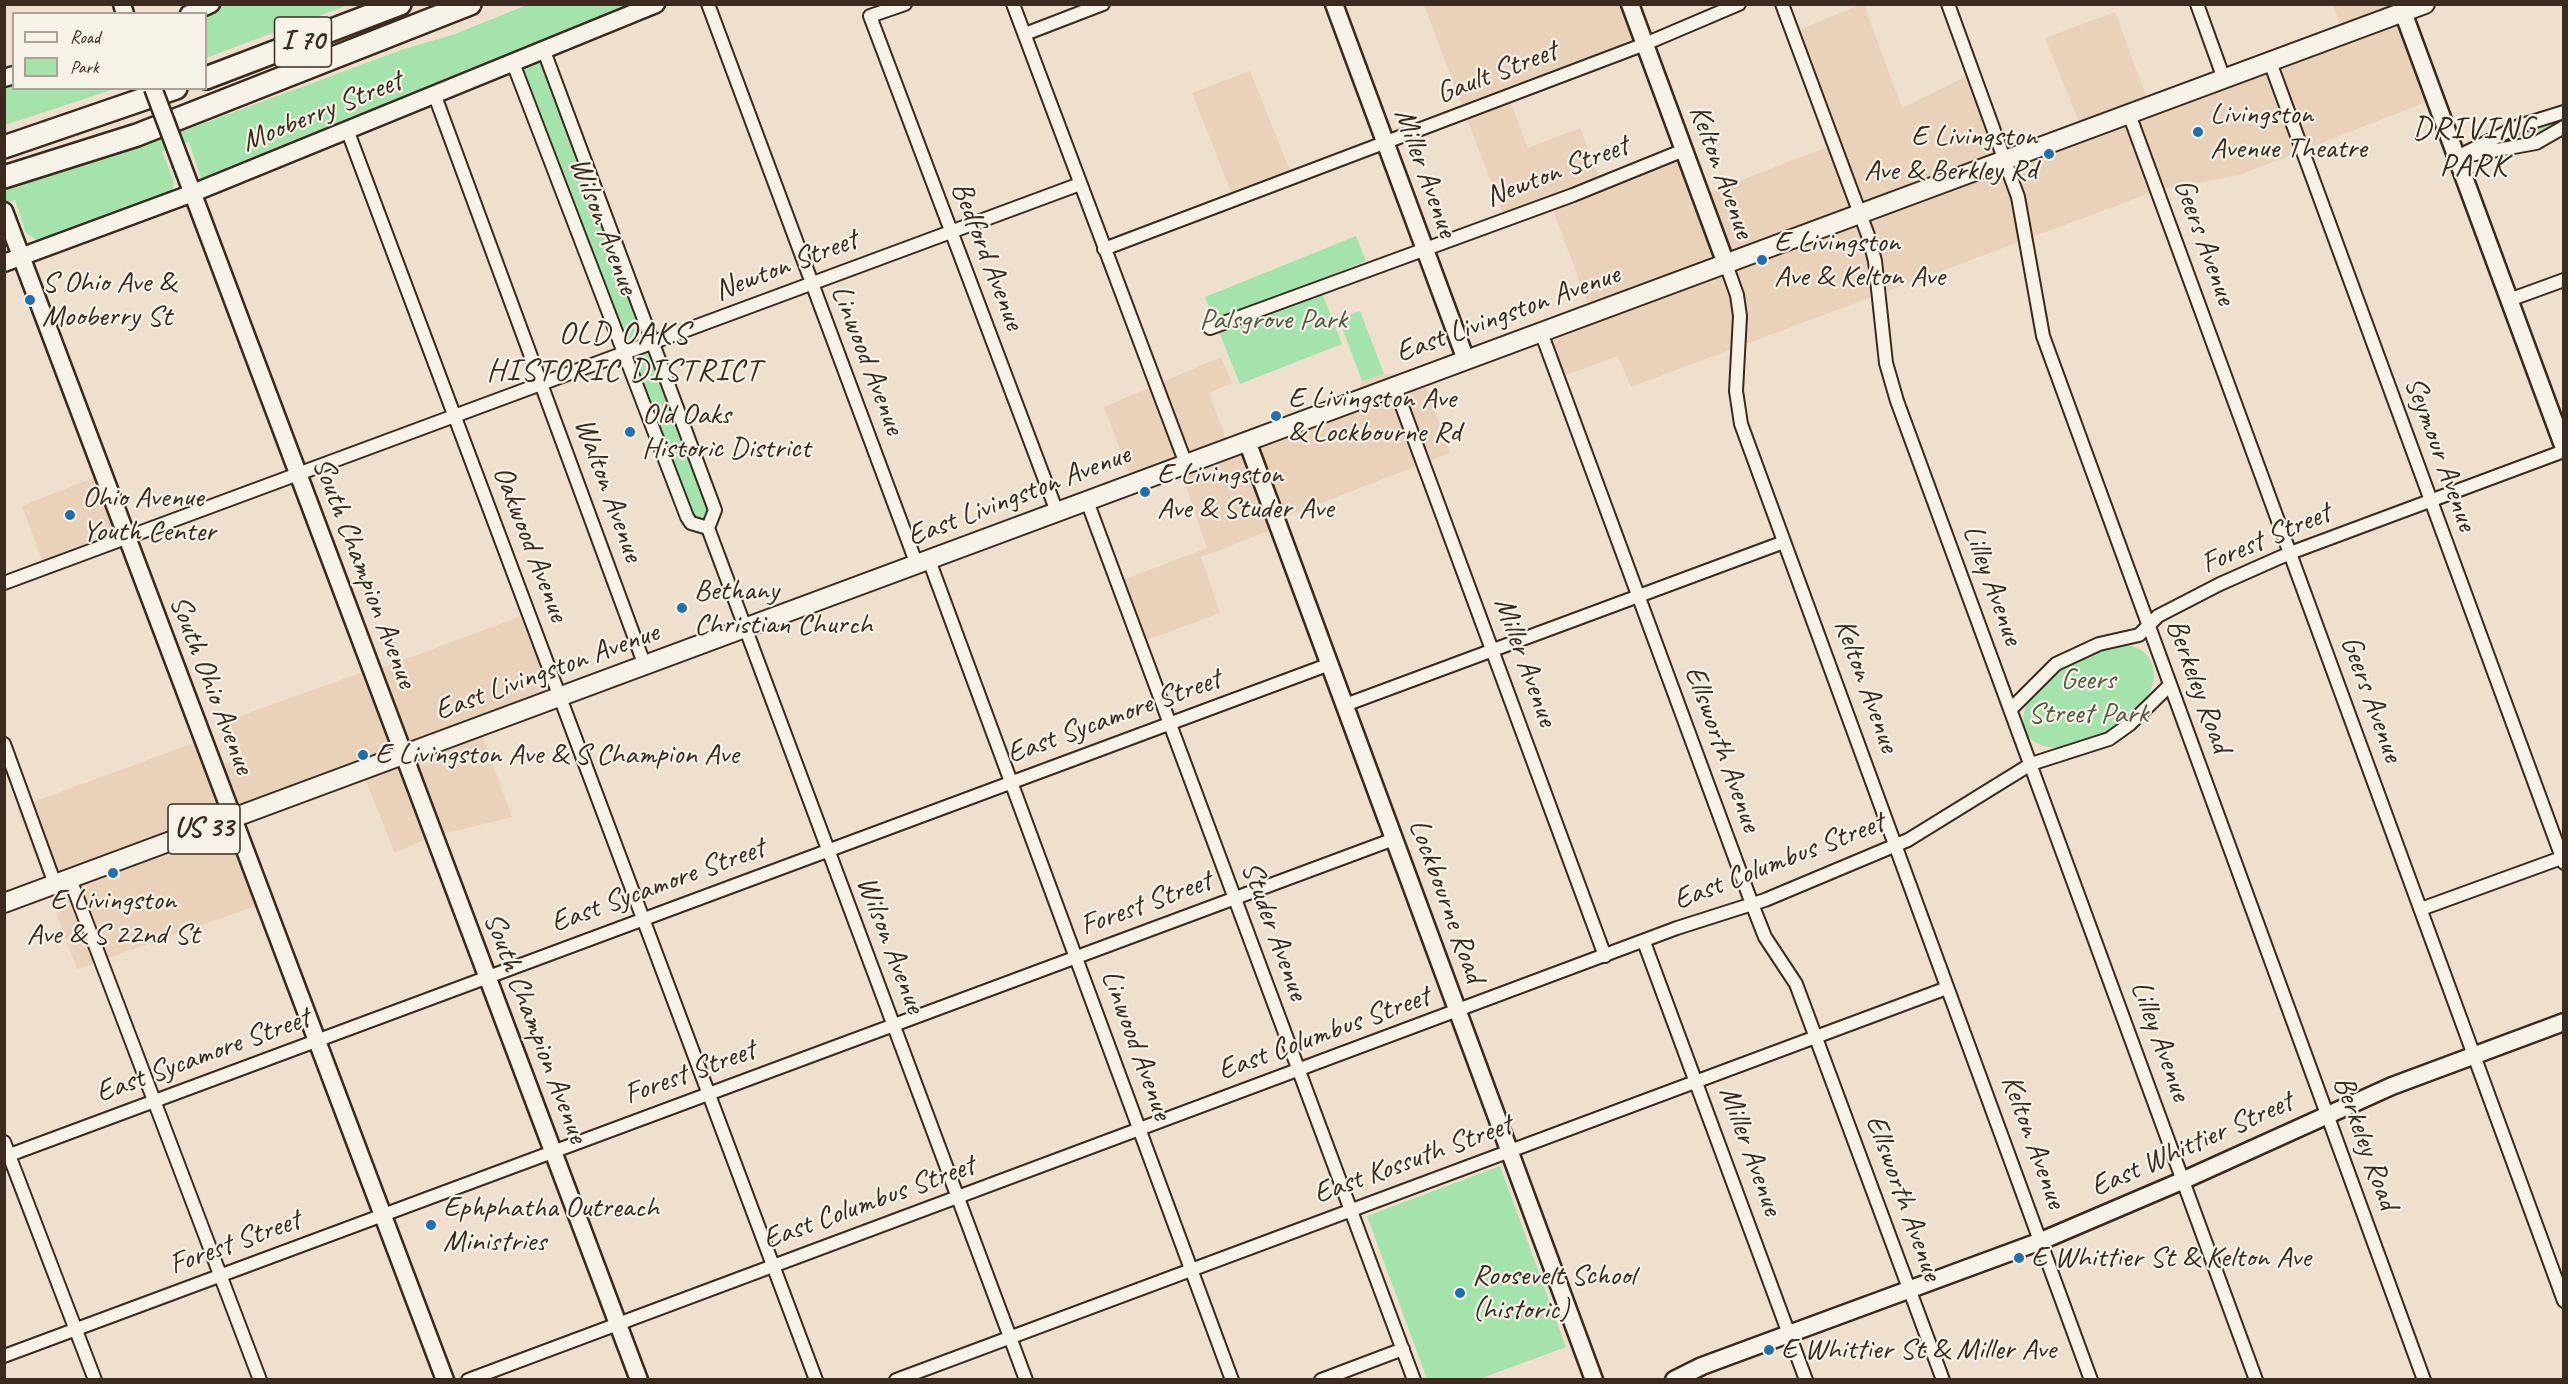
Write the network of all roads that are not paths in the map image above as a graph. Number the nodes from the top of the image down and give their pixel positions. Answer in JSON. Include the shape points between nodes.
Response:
{"nodes":[{"id":1,"x":211,"y":4,"type":"edge"},
{"id":2,"x":400,"y":4,"type":"edge"},
{"id":3,"x":470,"y":4,"type":"edge"},
{"id":4,"x":656,"y":4,"type":"edge"},
{"id":5,"x":708,"y":4,"type":"edge"},
{"id":6,"x":905,"y":4,"type":"edge"},
{"id":7,"x":1013,"y":4,"type":"edge"},
{"id":8,"x":1103,"y":4,"type":"edge"},
{"id":9,"x":1334,"y":4,"type":"edge"},
{"id":10,"x":1630,"y":4,"type":"edge"},
{"id":11,"x":1739,"y":4,"type":"edge"},
{"id":12,"x":1782,"y":4,"type":"edge"},
{"id":13,"x":1948,"y":4,"type":"edge"},
{"id":14,"x":2197,"y":4,"type":"edge"},
{"id":15,"x":2414,"y":7,"type":"edge"},
{"id":16,"x":193,"y":12,"type":"edge"},
{"id":17,"x":1024,"y":34,"type":"junction"},
{"id":18,"x":1645,"y":44,"type":"junction"},
{"id":19,"x":543,"y":51,"type":"junction"},
{"id":20,"x":2270,"y":62,"type":"junction"},
{"id":21,"x":513,"y":63,"type":"junction"},
{"id":22,"x":207,"y":78,"type":"edge"},
{"id":23,"x":2224,"y":79,"type":"junction"},
{"id":24,"x":154,"y":90,"type":"edge"},
{"id":25,"x":170,"y":90,"type":"edge"},
{"id":26,"x":435,"y":96,"type":"junction"},
{"id":27,"x":2564,"y":112,"type":"edge"},
{"id":28,"x":2129,"y":114,"type":"junction"},
{"id":29,"x":2564,"y":127,"type":"edge"},
{"id":30,"x":348,"y":132,"type":"junction"},
{"id":31,"x":1385,"y":142,"type":"junction"},
{"id":32,"x":4,"y":147,"type":"edge"},
{"id":33,"x":1684,"y":150,"type":"junction"},
{"id":34,"x":2457,"y":157,"type":"junction"},
{"id":35,"x":2005,"y":160,"type":"junction"},
{"id":36,"x":4,"y":177,"type":"edge"},
{"id":37,"x":1080,"y":184,"type":"junction"},
{"id":38,"x":193,"y":193,"type":"junction"},
{"id":39,"x":1860,"y":214,"type":"junction"},
{"id":40,"x":6,"y":216,"type":"edge"},
{"id":41,"x":951,"y":232,"type":"junction"},
{"id":42,"x":1104,"y":249,"type":"junction"},
{"id":43,"x":1425,"y":249,"type":"junction"},
{"id":44,"x":22,"y":258,"type":"junction"},
{"id":45,"x":4,"y":263,"type":"edge"},
{"id":46,"x":1726,"y":264,"type":"junction"},
{"id":47,"x":2564,"y":280,"type":"edge"},
{"id":48,"x":811,"y":284,"type":"junction"},
{"id":49,"x":2509,"y":300,"type":"junction"},
{"id":50,"x":1210,"y":328,"type":"dead end"},
{"id":51,"x":1541,"y":332,"type":"junction"},
{"id":52,"x":653,"y":342,"type":"junction"},
{"id":53,"x":624,"y":353,"type":"junction"},
{"id":54,"x":1466,"y":360,"type":"junction"},
{"id":55,"x":542,"y":384,"type":"junction"},
{"id":56,"x":1395,"y":387,"type":"junction"},
{"id":57,"x":454,"y":416,"type":"junction"},
{"id":58,"x":1247,"y":441,"type":"junction"},
{"id":59,"x":2564,"y":449,"type":"edge"},
{"id":60,"x":1186,"y":464,"type":"junction"},
{"id":61,"x":298,"y":475,"type":"junction"},
{"id":62,"x":2430,"y":500,"type":"junction"},
{"id":63,"x":1087,"y":501,"type":"junction"},
{"id":64,"x":1057,"y":512,"type":"junction"},
{"id":65,"x":708,"y":528,"type":"junction"},
{"id":66,"x":127,"y":537,"type":"junction"},
{"id":67,"x":1784,"y":542,"type":"junction"},
{"id":68,"x":2290,"y":553,"type":"junction"},
{"id":69,"x":923,"y":562,"type":"junction"},
{"id":70,"x":4,"y":583,"type":"edge"},
{"id":71,"x":1637,"y":595,"type":"junction"},
{"id":72,"x":2149,"y":626,"type":"junction"},
{"id":73,"x":746,"y":628,"type":"junction"},
{"id":74,"x":1492,"y":650,"type":"junction"},
{"id":75,"x":1330,"y":663,"type":"junction"},
{"id":76,"x":645,"y":666,"type":"junction"},
{"id":77,"x":2170,"y":685,"type":"junction"},
{"id":78,"x":560,"y":698,"type":"junction"},
{"id":79,"x":1345,"y":705,"type":"junction"},
{"id":80,"x":2011,"y":709,"type":"junction"},
{"id":81,"x":1170,"y":723,"type":"junction"},
{"id":82,"x":4,"y":744,"type":"edge"},
{"id":83,"x":403,"y":755,"type":"junction"},
{"id":84,"x":2031,"y":765,"type":"junction"},
{"id":85,"x":1011,"y":782,"type":"junction"},
{"id":86,"x":232,"y":818,"type":"junction"},
{"id":87,"x":1394,"y":839,"type":"junction"},
{"id":88,"x":1895,"y":846,"type":"junction"},
{"id":89,"x":827,"y":850,"type":"junction"},
{"id":90,"x":2563,"y":859,"type":"edge"},
{"id":91,"x":63,"y":881,"type":"junction"},
{"id":92,"x":1235,"y":898,"type":"junction"},
{"id":93,"x":4,"y":903,"type":"edge"},
{"id":94,"x":1752,"y":904,"type":"junction"},
{"id":95,"x":2421,"y":909,"type":"junction"},
{"id":96,"x":643,"y":919,"type":"junction"},
{"id":97,"x":1644,"y":942,"type":"junction"},
{"id":98,"x":1605,"y":956,"type":"junction"},
{"id":99,"x":1076,"y":957,"type":"junction"},
{"id":100,"x":487,"y":977,"type":"junction"},
{"id":101,"x":1947,"y":988,"type":"junction"},
{"id":102,"x":1458,"y":1011,"type":"junction"},
{"id":103,"x":2564,"y":1022,"type":"edge"},
{"id":104,"x":893,"y":1025,"type":"junction"},
{"id":105,"x":1816,"y":1037,"type":"junction"},
{"id":106,"x":317,"y":1041,"type":"junction"},
{"id":107,"x":2475,"y":1054,"type":"junction"},
{"id":108,"x":1299,"y":1070,"type":"junction"},
{"id":109,"x":1696,"y":1082,"type":"junction"},
{"id":110,"x":709,"y":1094,"type":"junction"},
{"id":111,"x":154,"y":1101,"type":"junction"},
{"id":112,"x":2328,"y":1113,"type":"junction"},
{"id":113,"x":1140,"y":1130,"type":"junction"},
{"id":114,"x":4,"y":1142,"type":"edge"},
{"id":115,"x":1509,"y":1151,"type":"junction"},
{"id":116,"x":552,"y":1152,"type":"junction"},
{"id":117,"x":7,"y":1156,"type":"edge"},
{"id":118,"x":2184,"y":1180,"type":"junction"},
{"id":119,"x":957,"y":1197,"type":"junction"},
{"id":120,"x":1351,"y":1210,"type":"junction"},
{"id":121,"x":382,"y":1215,"type":"junction"},
{"id":122,"x":2040,"y":1241,"type":"junction"},
{"id":123,"x":773,"y":1266,"type":"junction"},
{"id":124,"x":1191,"y":1269,"type":"junction"},
{"id":125,"x":220,"y":1275,"type":"junction"},
{"id":126,"x":1909,"y":1288,"type":"junction"},
{"id":127,"x":2564,"y":1301,"type":"edge"},
{"id":128,"x":618,"y":1324,"type":"junction"},
{"id":129,"x":76,"y":1329,"type":"junction"},
{"id":130,"x":1789,"y":1334,"type":"junction"},
{"id":131,"x":1010,"y":1337,"type":"junction"},
{"id":132,"x":1403,"y":1350,"type":"junction"},
{"id":133,"x":4,"y":1356,"type":"edge"},
{"id":134,"x":95,"y":1380,"type":"edge"},
{"id":135,"x":260,"y":1380,"type":"edge"},
{"id":136,"x":445,"y":1380,"type":"edge"},
{"id":137,"x":468,"y":1380,"type":"edge"},
{"id":138,"x":639,"y":1380,"type":"edge"},
{"id":139,"x":816,"y":1380,"type":"edge"},
{"id":140,"x":896,"y":1380,"type":"edge"},
{"id":141,"x":1026,"y":1380,"type":"edge"},
{"id":142,"x":1232,"y":1380,"type":"edge"},
{"id":143,"x":1322,"y":1380,"type":"edge"},
{"id":144,"x":1414,"y":1380,"type":"edge"},
{"id":145,"x":1594,"y":1380,"type":"edge"},
{"id":146,"x":1674,"y":1380,"type":"edge"},
{"id":147,"x":1806,"y":1380,"type":"edge"},
{"id":148,"x":1943,"y":1380,"type":"edge"},
{"id":149,"x":2091,"y":1380,"type":"edge"},
{"id":150,"x":2256,"y":1380,"type":"edge"},
{"id":151,"x":2424,"y":1380,"type":"edge"}],
"edges":[{"from":1,"to":16,"type":"street"},
{"from":2,"to":22,"type":"highway","number":"I 70"},
{"from":3,"to":36,"type":"highway","number":"I 70","via":[[137,135]]},
{"from":4,"to":19,"type":"street","name":"Mooberry Street"},
{"from":5,"to":48,"type":"street","name":"Linwood Avenue"},
{"from":6,"to":41,"type":"street","name":"Bedford Avenue","via":[[870,16]]},
{"from":7,"to":17,"type":"street"},
{"from":8,"to":17,"type":"street"},
{"from":9,"to":31,"type":"street","name":"Miller Avenue"},
{"from":10,"to":18,"type":"street","name":"Kelton Avenue"},
{"from":11,"to":18,"type":"street","name":"Gault Street"},
{"from":12,"to":39,"type":"street","name":"Lilley Avenue"},
{"from":13,"to":35,"type":"street","name":"Berkeley Road"},
{"from":14,"to":23,"type":"street"},
{"from":15,"to":20,"type":"main road","name":"East Livingston Avenue","number":"US 33"},
{"from":15,"to":34,"type":"street"},
{"from":17,"to":37,"type":"street"},
{"from":18,"to":31,"type":"street","name":"Gault Street"},
{"from":18,"to":33,"type":"street","name":"Kelton Avenue"},
{"from":19,"to":21,"type":"street","name":"Mooberry Street"},
{"from":19,"to":52,"type":"street","name":"Wilson Avenue"},
{"from":20,"to":23,"type":"main road","name":"East Livingston Avenue","number":"US 33"},
{"from":20,"to":62,"type":"street","name":"Seymour Avenue"},
{"from":21,"to":26,"type":"street","name":"Mooberry Street"},
{"from":21,"to":53,"type":"street","name":"Wilson Avenue"},
{"from":23,"to":28,"type":"main road","name":"East Livingston Avenue","number":"US 33"},
{"from":24,"to":38,"type":"street","name":"South Champion Avenue","bridge":true},
{"from":25,"to":32,"type":"highway"},
{"from":26,"to":30,"type":"street","name":"Mooberry Street"},
{"from":26,"to":55,"type":"street","name":"Walton Avenue"},
{"from":27,"to":34,"type":"street","via":[[2518,126]]},
{"from":28,"to":35,"type":"main road","name":"East Livingston Avenue","number":"US 33"},
{"from":28,"to":68,"type":"street","name":"Geers Avenue"},
{"from":29,"to":34,"type":"street","via":[[2536,143]]},
{"from":30,"to":38,"type":"street","name":"Mooberry Street"},
{"from":30,"to":57,"type":"street","name":"Oakwood Avenue"},
{"from":31,"to":42,"type":"street","name":"Gault Street"},
{"from":31,"to":43,"type":"street","name":"Miller Avenue"},
{"from":33,"to":43,"type":"street","name":"Newton Street"},
{"from":33,"to":46,"type":"street","name":"Kelton Avenue"},
{"from":34,"to":49,"type":"street"},
{"from":35,"to":39,"type":"main road","name":"East Livingston Avenue","number":"US 33"},
{"from":35,"to":72,"type":"street","name":"Berkeley Road","via":[[2023,215],[2043,336]]},
{"from":37,"to":41,"type":"street","name":"Newton Street"},
{"from":37,"to":42,"type":"street"},
{"from":38,"to":44,"type":"street","name":"Mooberry Street"},
{"from":38,"to":61,"type":"street","name":"South Champion Avenue"},
{"from":39,"to":46,"type":"main road","name":"East Livingston Avenue","number":"US 33"},
{"from":39,"to":80,"type":"street","name":"Lilley Avenue","via":[[1875,261],[1882,339],[1890,377]]},
{"from":40,"to":44,"type":"street","name":"South Ohio Avenue"},
{"from":41,"to":48,"type":"street","name":"Newton Street"},
{"from":41,"to":64,"type":"street","name":"Bedford Avenue"},
{"from":42,"to":60,"type":"street"},
{"from":43,"to":50,"type":"street","name":"Newton Street"},
{"from":43,"to":54,"type":"street","name":"Miller Avenue"},
{"from":44,"to":45,"type":"street","name":"Mooberry Street"},
{"from":44,"to":66,"type":"street","name":"South Ohio Avenue"},
{"from":46,"to":51,"type":"main road","name":"East Livingston Avenue","number":"US 33"},
{"from":46,"to":67,"type":"street","name":"Kelton Avenue","via":[[1740,316],[1736,391],[1741,424]]},
{"from":47,"to":49,"type":"street"},
{"from":48,"to":52,"type":"street","name":"Newton Street"},
{"from":48,"to":69,"type":"street","name":"Linwood Avenue"},
{"from":49,"to":59,"type":"street"},
{"from":51,"to":54,"type":"main road","name":"East Livingston Avenue","number":"US 33"},
{"from":51,"to":71,"type":"street","name":"Ellsworth Avenue"},
{"from":52,"to":53,"type":"street","name":"Newton Street"},
{"from":52,"to":65,"type":"street","name":"Wilson Avenue","via":[[715,510]]},
{"from":53,"to":55,"type":"street","name":"Newton Street"},
{"from":53,"to":65,"type":"street","name":"Wilson Avenue","via":[[687,517],[691,523]]},
{"from":54,"to":56,"type":"main road","name":"East Livingston Avenue","number":"US 33"},
{"from":55,"to":57,"type":"street","name":"Newton Street"},
{"from":55,"to":76,"type":"street","name":"Walton Avenue"},
{"from":56,"to":58,"type":"main road","name":"East Livingston Avenue","number":"US 33"},
{"from":56,"to":74,"type":"street","name":"Miller Avenue"},
{"from":57,"to":61,"type":"street","name":"Newton Street"},
{"from":57,"to":78,"type":"street","name":"Oakwood Avenue"},
{"from":58,"to":60,"type":"main road","name":"East Livingston Avenue","number":"US 33"},
{"from":58,"to":75,"type":"street","name":"Lockbourne Road"},
{"from":59,"to":62,"type":"street","name":"Forest Street"},
{"from":60,"to":63,"type":"main road","name":"East Livingston Avenue","number":"US 33"},
{"from":61,"to":66,"type":"street","name":"Newton Street"},
{"from":61,"to":83,"type":"street","name":"South Champion Avenue"},
{"from":62,"to":68,"type":"street","name":"Forest Street"},
{"from":62,"to":90,"type":"street","name":"Seymour Avenue"},
{"from":63,"to":64,"type":"main road","name":"East Livingston Avenue","number":"US 33"},
{"from":63,"to":81,"type":"street","name":"Studer Avenue"},
{"from":64,"to":69,"type":"main road","name":"East Livingston Avenue","number":"US 33"},
{"from":65,"to":73,"type":"street","name":"Wilson Avenue"},
{"from":66,"to":70,"type":"street","name":"Newton Street"},
{"from":66,"to":86,"type":"street","name":"South Ohio Avenue"},
{"from":67,"to":71,"type":"street"},
{"from":67,"to":88,"type":"street","name":"Kelton Avenue"},
{"from":68,"to":72,"type":"street","name":"Forest Street","via":[[2200,594],[2158,616]]},
{"from":68,"to":95,"type":"street","name":"Geers Avenue"},
{"from":69,"to":73,"type":"main road","name":"East Livingston Avenue","number":"US 33"},
{"from":69,"to":85,"type":"street","name":"Linwood Avenue"},
{"from":71,"to":74,"type":"street"},
{"from":71,"to":94,"type":"street","name":"Ellsworth Avenue"},
{"from":72,"to":77,"type":"street","name":"Berkeley Road"},
{"from":72,"to":80,"type":"street","name":"Forest Street","via":[[2139,635],[2098,644],[2056,664]]},
{"from":73,"to":76,"type":"main road","name":"East Livingston Avenue","number":"US 33"},
{"from":73,"to":89,"type":"street","name":"Wilson Avenue"},
{"from":74,"to":79,"type":"street"},
{"from":74,"to":98,"type":"street","name":"Miller Avenue"},
{"from":75,"to":79,"type":"street","name":"Lockbourne Road"},
{"from":75,"to":81,"type":"street","name":"East Sycamore Street"},
{"from":76,"to":78,"type":"main road","name":"East Livingston Avenue","number":"US 33"},
{"from":77,"to":84,"type":"street","name":"East Columbus Street","via":[[2109,739]]},
{"from":77,"to":112,"type":"street","name":"Berkeley Road"},
{"from":78,"to":83,"type":"main road","name":"East Livingston Avenue","number":"US 33"},
{"from":78,"to":96,"type":"street","name":"Oakwood Avenue"},
{"from":79,"to":87,"type":"street","name":"Lockbourne Road"},
{"from":80,"to":84,"type":"street","name":"Lilley Avenue"},
{"from":81,"to":85,"type":"street","name":"East Sycamore Street"},
{"from":81,"to":92,"type":"street","name":"Studer Avenue"},
{"from":82,"to":91,"type":"street"},
{"from":83,"to":86,"type":"main road","name":"East Livingston Avenue","number":"US 33"},
{"from":83,"to":100,"type":"street","name":"South Champion Avenue"},
{"from":84,"to":88,"type":"street","name":"East Columbus Street"},
{"from":84,"to":118,"type":"street","name":"Lilley Avenue"},
{"from":85,"to":89,"type":"street","name":"East Sycamore Street"},
{"from":85,"to":99,"type":"street","name":"Linwood Avenue"},
{"from":86,"to":91,"type":"main road","name":"East Livingston Avenue","number":"US 33"},
{"from":86,"to":106,"type":"street","name":"South Ohio Avenue"},
{"from":87,"to":92,"type":"street","name":"Forest Street"},
{"from":87,"to":102,"type":"street","name":"Lockbourne Road"},
{"from":88,"to":94,"type":"street","name":"East Columbus Street"},
{"from":88,"to":101,"type":"street","name":"Kelton Avenue"},
{"from":89,"to":96,"type":"street","name":"East Sycamore Street"},
{"from":89,"to":104,"type":"street","name":"Wilson Avenue"},
{"from":90,"to":95,"type":"street"},
{"from":91,"to":93,"type":"main road","name":"East Livingston Avenue","number":"US 33"},
{"from":91,"to":111,"type":"street"},
{"from":92,"to":99,"type":"street","name":"Forest Street"},
{"from":92,"to":108,"type":"street","name":"Studer Avenue"},
{"from":94,"to":97,"type":"street","name":"East Columbus Street"},
{"from":94,"to":105,"type":"street","name":"Ellsworth Avenue","via":[[1765,937],[1796,984]]},
{"from":95,"to":107,"type":"street","name":"Geers Avenue"},
{"from":96,"to":100,"type":"street","name":"East Sycamore Street"},
{"from":96,"to":110,"type":"street","name":"Oakwood Avenue"},
{"from":97,"to":98,"type":"street","name":"East Columbus Street"},
{"from":97,"to":109,"type":"street","name":"Miller Avenue"},
{"from":98,"to":102,"type":"street","name":"East Columbus Street"},
{"from":99,"to":104,"type":"street","name":"Forest Street"},
{"from":99,"to":113,"type":"street","name":"Linwood Avenue"},
{"from":100,"to":106,"type":"street","name":"East Sycamore Street"},
{"from":100,"to":116,"type":"street","name":"South Champion Avenue"},
{"from":101,"to":105,"type":"street","name":"East Kossuth Street"},
{"from":101,"to":122,"type":"street","name":"Kelton Avenue"},
{"from":102,"to":108,"type":"street","name":"East Columbus Street"},
{"from":102,"to":115,"type":"street","name":"Lockbourne Road"},
{"from":103,"to":107,"type":"street","name":"East Whittier Street"},
{"from":104,"to":110,"type":"street","name":"Forest Street"},
{"from":104,"to":119,"type":"street","name":"Wilson Avenue"},
{"from":105,"to":109,"type":"street","name":"East Kossuth Street"},
{"from":105,"to":126,"type":"street","name":"Ellsworth Avenue"},
{"from":106,"to":111,"type":"street","name":"East Sycamore Street"},
{"from":106,"to":121,"type":"street","name":"South Ohio Avenue"},
{"from":107,"to":112,"type":"street","name":"East Whittier Street"},
{"from":107,"to":127,"type":"street","name":"Geers Avenue"},
{"from":108,"to":113,"type":"street","name":"East Columbus Street"},
{"from":108,"to":120,"type":"street","name":"Studer Avenue"},
{"from":109,"to":115,"type":"street","name":"East Kossuth Street"},
{"from":109,"to":130,"type":"street","name":"Miller Avenue"},
{"from":110,"to":116,"type":"street","name":"Forest Street"},
{"from":110,"to":123,"type":"street","name":"Oakwood Avenue"},
{"from":111,"to":117,"type":"street","name":"East Sycamore Street"},
{"from":111,"to":125,"type":"street"},
{"from":112,"to":118,"type":"street","name":"East Whittier Street"},
{"from":112,"to":151,"type":"street","name":"Berkeley Road"},
{"from":113,"to":119,"type":"street","name":"East Columbus Street"},
{"from":113,"to":124,"type":"street","name":"Linwood Avenue"},
{"from":114,"to":117,"type":"street"},
{"from":115,"to":120,"type":"street","name":"East Kossuth Street"},
{"from":115,"to":145,"type":"street","name":"Lockbourne Road"},
{"from":116,"to":121,"type":"street","name":"Forest Street"},
{"from":116,"to":128,"type":"street","name":"South Champion Avenue"},
{"from":117,"to":129,"type":"street"},
{"from":118,"to":122,"type":"street","name":"East Whittier Street"},
{"from":118,"to":150,"type":"street","name":"Lilley Avenue"},
{"from":119,"to":123,"type":"street","name":"East Columbus Street"},
{"from":119,"to":131,"type":"street","name":"Wilson Avenue"},
{"from":120,"to":124,"type":"street","name":"East Kossuth Street"},
{"from":120,"to":132,"type":"street","name":"Studer Avenue"},
{"from":121,"to":125,"type":"street","name":"Forest Street"},
{"from":121,"to":136,"type":"street","name":"South Ohio Avenue"},
{"from":122,"to":126,"type":"street","name":"East Whittier Street"},
{"from":122,"to":149,"type":"street","name":"Kelton Avenue"},
{"from":123,"to":128,"type":"street","name":"East Columbus Street"},
{"from":123,"to":139,"type":"street","name":"Oakwood Avenue"},
{"from":124,"to":131,"type":"street","name":"East Kossuth Street"},
{"from":124,"to":142,"type":"street","name":"Linwood Avenue"},
{"from":125,"to":129,"type":"street","name":"Forest Street"},
{"from":125,"to":135,"type":"street"},
{"from":126,"to":130,"type":"street","name":"East Whittier Street"},
{"from":126,"to":148,"type":"street","name":"Ellsworth Avenue"},
{"from":128,"to":137,"type":"street","name":"East Columbus Street"},
{"from":128,"to":138,"type":"street","name":"South Champion Avenue"},
{"from":129,"to":133,"type":"street","name":"Forest Street"},
{"from":129,"to":134,"type":"street"},
{"from":130,"to":146,"type":"street","name":"East Whittier Street"},
{"from":130,"to":147,"type":"street","name":"Miller Avenue"},
{"from":131,"to":140,"type":"street","name":"East Kossuth Street"},
{"from":131,"to":141,"type":"street","name":"Wilson Avenue"},
{"from":132,"to":143,"type":"street"},
{"from":132,"to":144,"type":"street","name":"Studer Avenue"}]}
